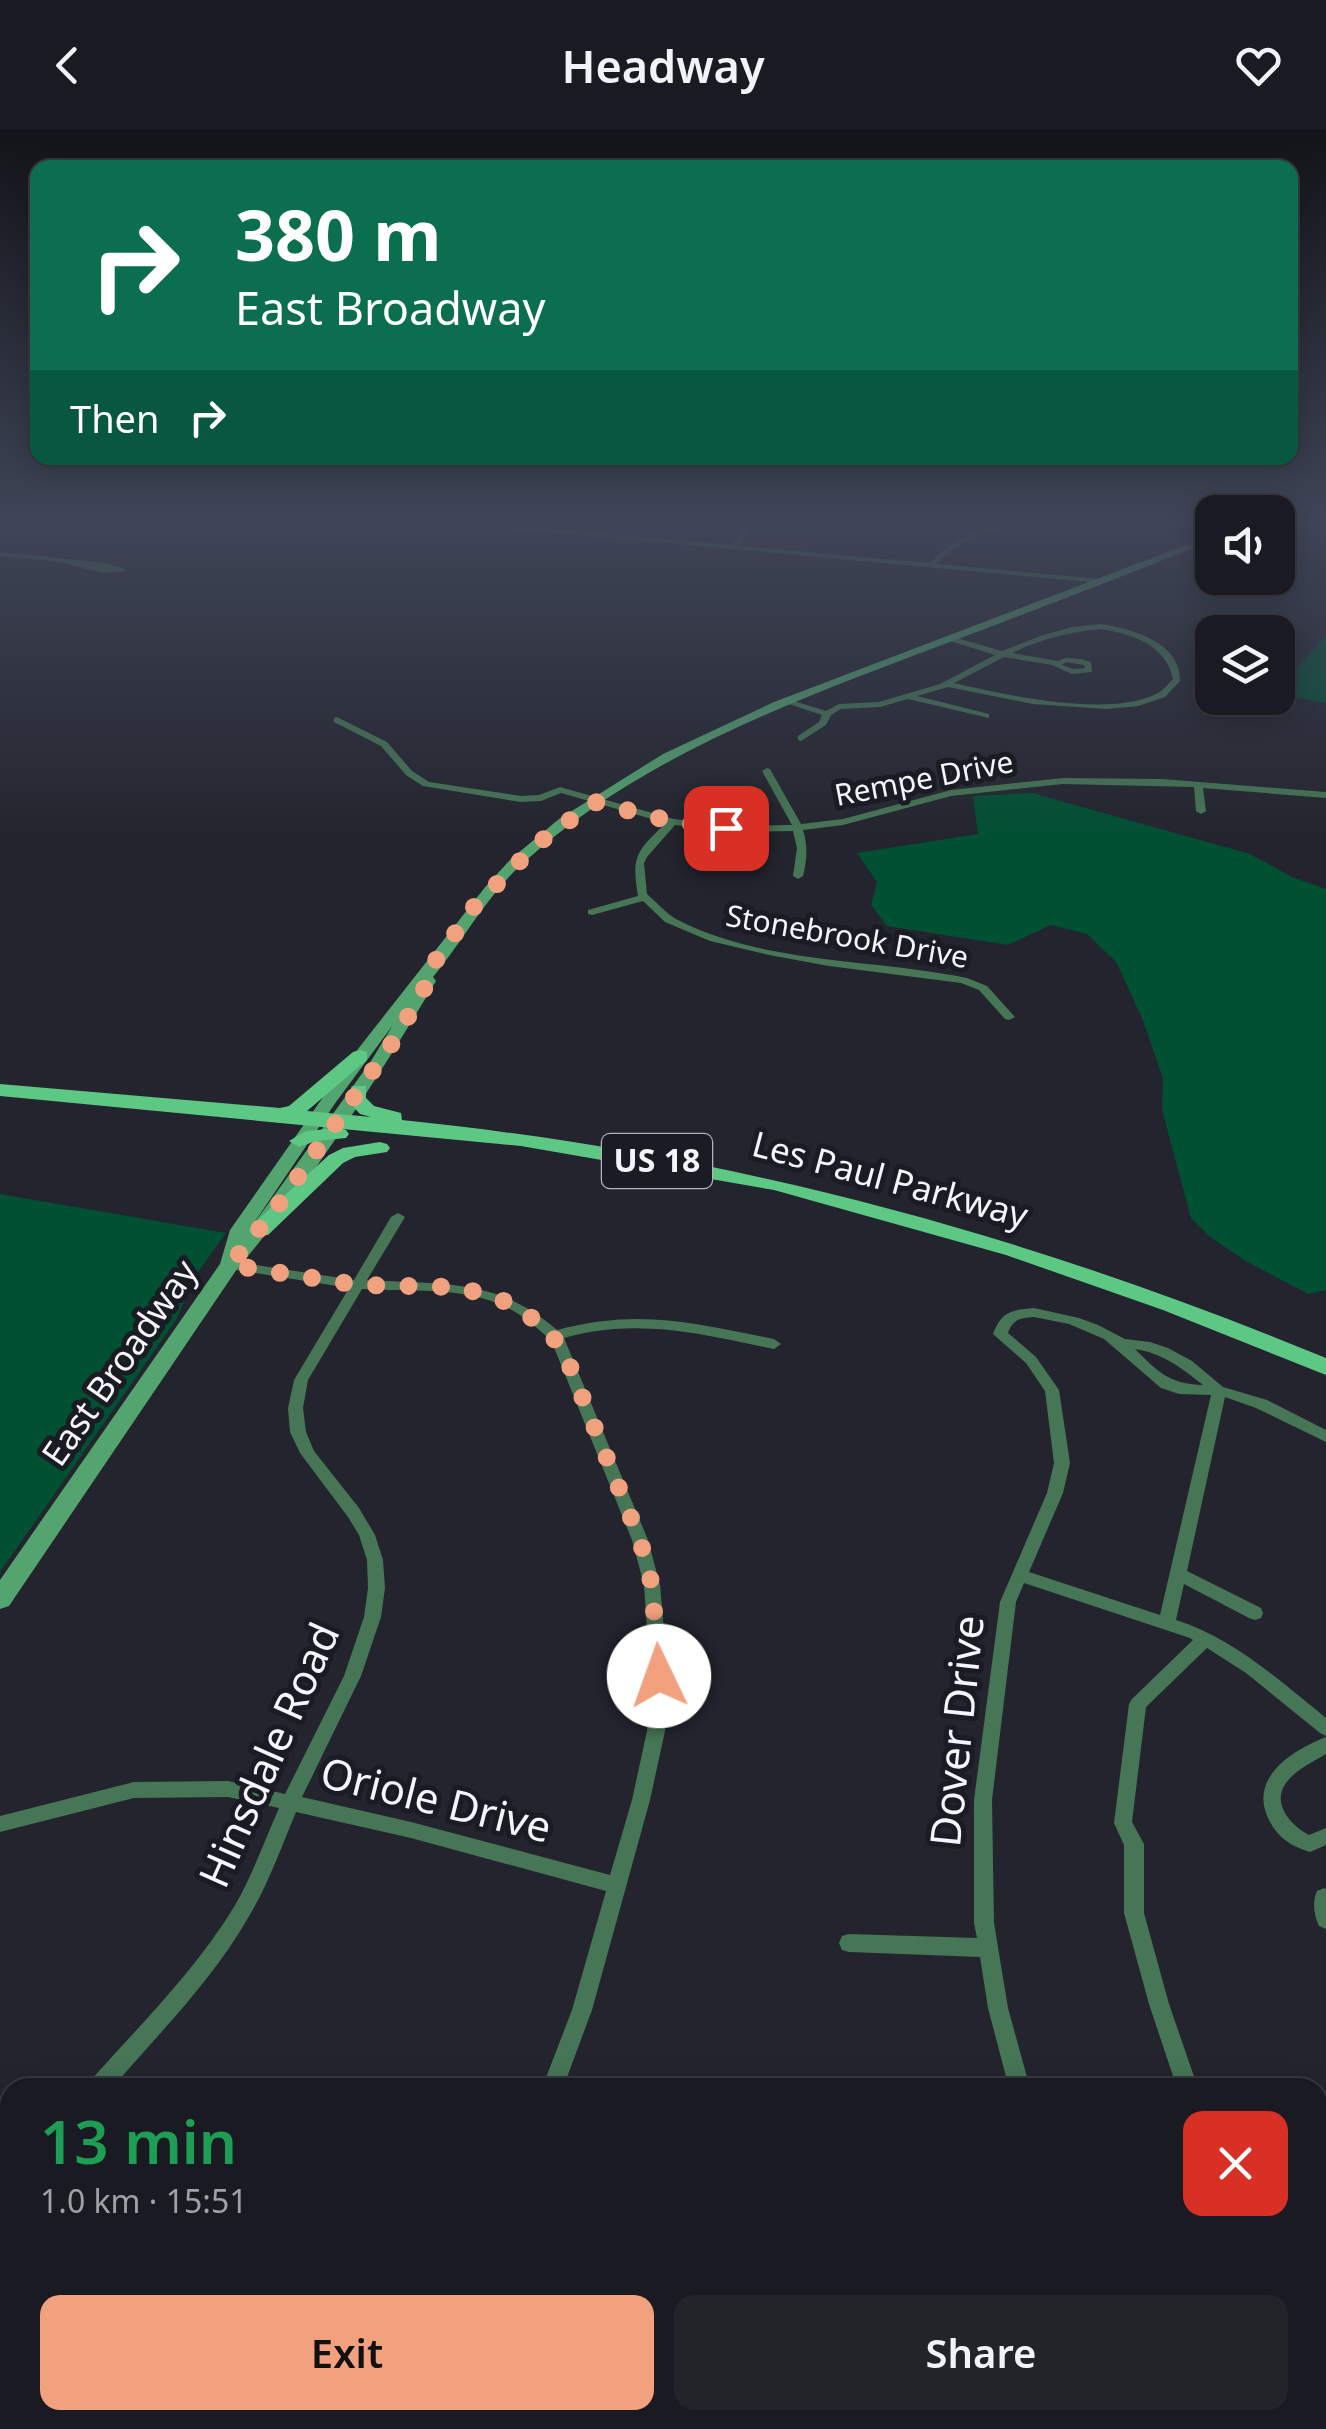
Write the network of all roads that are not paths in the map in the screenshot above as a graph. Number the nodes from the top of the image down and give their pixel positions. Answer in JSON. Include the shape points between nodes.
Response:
{"nodes":[{"id":1,"x":974,"y":628,"type":"edge"},
{"id":2,"x":954,"y":636,"type":"junction"},
{"id":3,"x":1006,"y":653,"type":"junction"},
{"id":4,"x":1057,"y":663,"type":"dead end"},
{"id":5,"x":946,"y":684,"type":"junction"},
{"id":6,"x":910,"y":697,"type":"junction"},
{"id":7,"x":784,"y":701,"type":"junction"},
{"id":8,"x":827,"y":714,"type":"junction"},
{"id":9,"x":986,"y":716,"type":"dead end"},
{"id":10,"x":337,"y":720,"type":"dead end"},
{"id":11,"x":801,"y":738,"type":"dead end"},
{"id":12,"x":1080,"y":766,"type":"dead end"},
{"id":13,"x":766,"y":771,"type":"dead end"},
{"id":14,"x":1090,"y":780,"type":"junction"},
{"id":15,"x":1198,"y":785,"type":"junction"},
{"id":16,"x":1326,"y":795,"type":"edge"},
{"id":17,"x":595,"y":802,"type":"junction"},
{"id":18,"x":1201,"y":811,"type":"dead end"},
{"id":19,"x":673,"y":822,"type":"junction"},
{"id":20,"x":797,"y":828,"type":"junction"},
{"id":21,"x":798,"y":876,"type":"dead end"},
{"id":22,"x":645,"y":897,"type":"junction"},
{"id":23,"x":592,"y":912,"type":"dead end"},
{"id":24,"x":426,"y":974,"type":"junction"},
{"id":25,"x":1009,"y":1017,"type":"dead end"},
{"id":26,"x":360,"y":1056,"type":"junction"},
{"id":27,"x":0,"y":1090,"type":"edge"},
{"id":28,"x":359,"y":1090,"type":"junction"},
{"id":29,"x":266,"y":1116,"type":"junction"},
{"id":30,"x":319,"y":1132,"type":"junction"},
{"id":31,"x":460,"y":1134,"type":"junction"},
{"id":32,"x":527,"y":1142,"type":"junction"},
{"id":33,"x":380,"y":1148,"type":"dead end"},
{"id":34,"x":398,"y":1217,"type":"dead end"},
{"id":35,"x":260,"y":1230,"type":"junction"},
{"id":36,"x":230,"y":1265,"type":"junction"},
{"id":37,"x":358,"y":1285,"type":"junction"},
{"id":38,"x":554,"y":1336,"type":"junction"},
{"id":39,"x":774,"y":1344,"type":"dead end"},
{"id":40,"x":1122,"y":1344,"type":"junction"},
{"id":41,"x":1326,"y":1366,"type":"edge"},
{"id":42,"x":1220,"y":1391,"type":"junction"},
{"id":43,"x":1326,"y":1437,"type":"edge"},
{"id":44,"x":1018,"y":1575,"type":"junction"},
{"id":45,"x":1180,"y":1575,"type":"junction"},
{"id":46,"x":0,"y":1599,"type":"edge"},
{"id":47,"x":1256,"y":1613,"type":"dead end"},
{"id":48,"x":1167,"y":1622,"type":"junction"},
{"id":49,"x":1206,"y":1638,"type":"junction"},
{"id":50,"x":1326,"y":1728,"type":"edge"},
{"id":51,"x":1326,"y":1745,"type":"edge"},
{"id":52,"x":291,"y":1802,"type":"junction"},
{"id":53,"x":1123,"y":1823,"type":"joint"},
{"id":54,"x":0,"y":1824,"type":"edge"},
{"id":55,"x":1326,"y":1836,"type":"edge"},
{"id":56,"x":618,"y":1886,"type":"junction"},
{"id":57,"x":1324,"y":1898,"type":"edge"},
{"id":58,"x":1326,"y":1920,"type":"edge"},
{"id":59,"x":848,"y":1942,"type":"dead end"},
{"id":60,"x":988,"y":1948,"type":"junction"},
{"id":61,"x":107,"y":2078,"type":"edge"},
{"id":62,"x":556,"y":2078,"type":"edge"},
{"id":63,"x":1017,"y":2078,"type":"edge"},
{"id":64,"x":1184,"y":2078,"type":"edge"}],
"edges":[{"from":1,"to":2,"type":"main road","name":"East Broadway"},
{"from":2,"to":3,"type":"street"},
{"from":2,"to":7,"type":"main road","name":"East Broadway"},
{"from":3,"to":4,"type":"street"},
{"from":3,"to":5,"type":"street"},
{"from":3,"to":5,"type":"street","via":[[1060,632],[1119,629],[1168,655],[1177,679],[1148,701],[1114,707],[1018,700]]},
{"from":5,"to":6,"type":"street"},
{"from":6,"to":8,"type":"street"},
{"from":6,"to":9,"type":"street"},
{"from":7,"to":8,"type":"street"},
{"from":7,"to":17,"type":"main road","name":"East Broadway","via":[[685,746]]},
{"from":8,"to":11,"type":"street"},
{"from":10,"to":17,"type":"street","name":"Rempe Drive","via":[[384,744],[426,784],[521,799],[560,790]]},
{"from":12,"to":14,"type":"street"},
{"from":13,"to":20,"type":"street"},
{"from":14,"to":15,"type":"street","name":"Rempe Drive"},
{"from":14,"to":20,"type":"street","name":"Rempe Drive","via":[[952,793]]},
{"from":15,"to":16,"type":"street","name":"Rempe Drive"},
{"from":15,"to":18,"type":"street"},
{"from":17,"to":19,"type":"street","name":"Rempe Drive"},
{"from":17,"to":24,"type":"main road","name":"East Broadway","via":[[507,871]]},
{"from":19,"to":20,"type":"street","name":"Rempe Drive"},
{"from":19,"to":22,"type":"street","via":[[640,861]]},
{"from":20,"to":21,"type":"street","via":[[805,850]]},
{"from":22,"to":23,"type":"street"},
{"from":22,"to":25,"type":"street","name":"Stonebrook Drive","via":[[675,924],[722,943],[963,980],[990,994]]},
{"from":24,"to":26,"type":"main road","name":"East Broadway"},
{"from":24,"to":28,"type":"main road","name":"East Broadway","via":[[409,1017]]},
{"from":26,"to":29,"type":"main road","via":[[296,1110]]},
{"from":26,"to":30,"type":"main road","name":"East Broadway"},
{"from":27,"to":29,"type":"main road","name":"Les Paul Parkway","number":"US 18"},
{"from":28,"to":30,"type":"main road","name":"East Broadway"},
{"from":28,"to":31,"type":"main road","via":[[356,1098],[367,1110]]},
{"from":29,"to":30,"type":"main road","name":"Les Paul Parkway","number":"US 18"},
{"from":30,"to":31,"type":"main road","name":"Les Paul Parkway","number":"US 18"},
{"from":30,"to":32,"type":"main road","via":[[458,1144]]},
{"from":30,"to":35,"type":"main road","name":"East Broadway"},
{"from":30,"to":36,"type":"main road","name":"East Broadway","via":[[240,1230]]},
{"from":31,"to":32,"type":"main road","name":"Les Paul Parkway","number":"US 18"},
{"from":32,"to":41,"type":"main road","name":"Les Paul Parkway","number":"US 18","via":[[689,1166],[897,1213],[1104,1278]]},
{"from":33,"to":35,"type":"main road","via":[[336,1159]]},
{"from":34,"to":37,"type":"street","name":"Hinsdale Road"},
{"from":35,"to":36,"type":"main road","name":"East Broadway"},
{"from":36,"to":37,"type":"street"},
{"from":36,"to":46,"type":"main road","name":"East Broadway"},
{"from":37,"to":38,"type":"street","via":[[479,1292],[524,1312]]},
{"from":37,"to":52,"type":"street","name":"Hinsdale Road","via":[[301,1380],[294,1411],[310,1459],[368,1534],[377,1580],[357,1662]]},
{"from":38,"to":39,"type":"street","via":[[595,1322],[643,1321]]},
{"from":38,"to":56,"type":"street","via":[[607,1454],[652,1585],[656,1731]]},
{"from":40,"to":42,"type":"street","via":[[1145,1343],[1184,1360]]},
{"from":40,"to":42,"type":"street","via":[[1164,1383]]},
{"from":40,"to":44,"type":"street","name":"Dover Drive","via":[[1094,1326],[1051,1314],[1009,1315],[1001,1324],[1000,1334],[1032,1360],[1052,1390],[1062,1463]]},
{"from":42,"to":43,"type":"street","via":[[1278,1410]]},
{"from":42,"to":45,"type":"street"},
{"from":44,"to":48,"type":"street"},
{"from":44,"to":60,"type":"street","name":"Dover Drive","via":[[1001,1635],[983,1800]]},
{"from":45,"to":47,"type":"street"},
{"from":45,"to":48,"type":"street"},
{"from":48,"to":49,"type":"street"},
{"from":49,"to":50,"type":"street"},
{"from":49,"to":53,"type":"street","via":[[1138,1704]]},
{"from":51,"to":55,"type":"street","via":[[1284,1773],[1272,1796],[1289,1835],[1310,1844]]},
{"from":52,"to":54,"type":"street","name":"Oriole Drive","via":[[228,1789],[148,1788]]},
{"from":52,"to":56,"type":"street","name":"Oriole Drive"},
{"from":52,"to":61,"type":"street","name":"Hinsdale Road","via":[[231,1928]]},
{"from":53,"to":64,"type":"street","via":[[1134,1844],[1134,1912]]},
{"from":56,"to":62,"type":"street"},
{"from":57,"to":58,"type":"street"},
{"from":59,"to":60,"type":"street"},
{"from":60,"to":63,"type":"street","name":"Dover Drive"}]}
